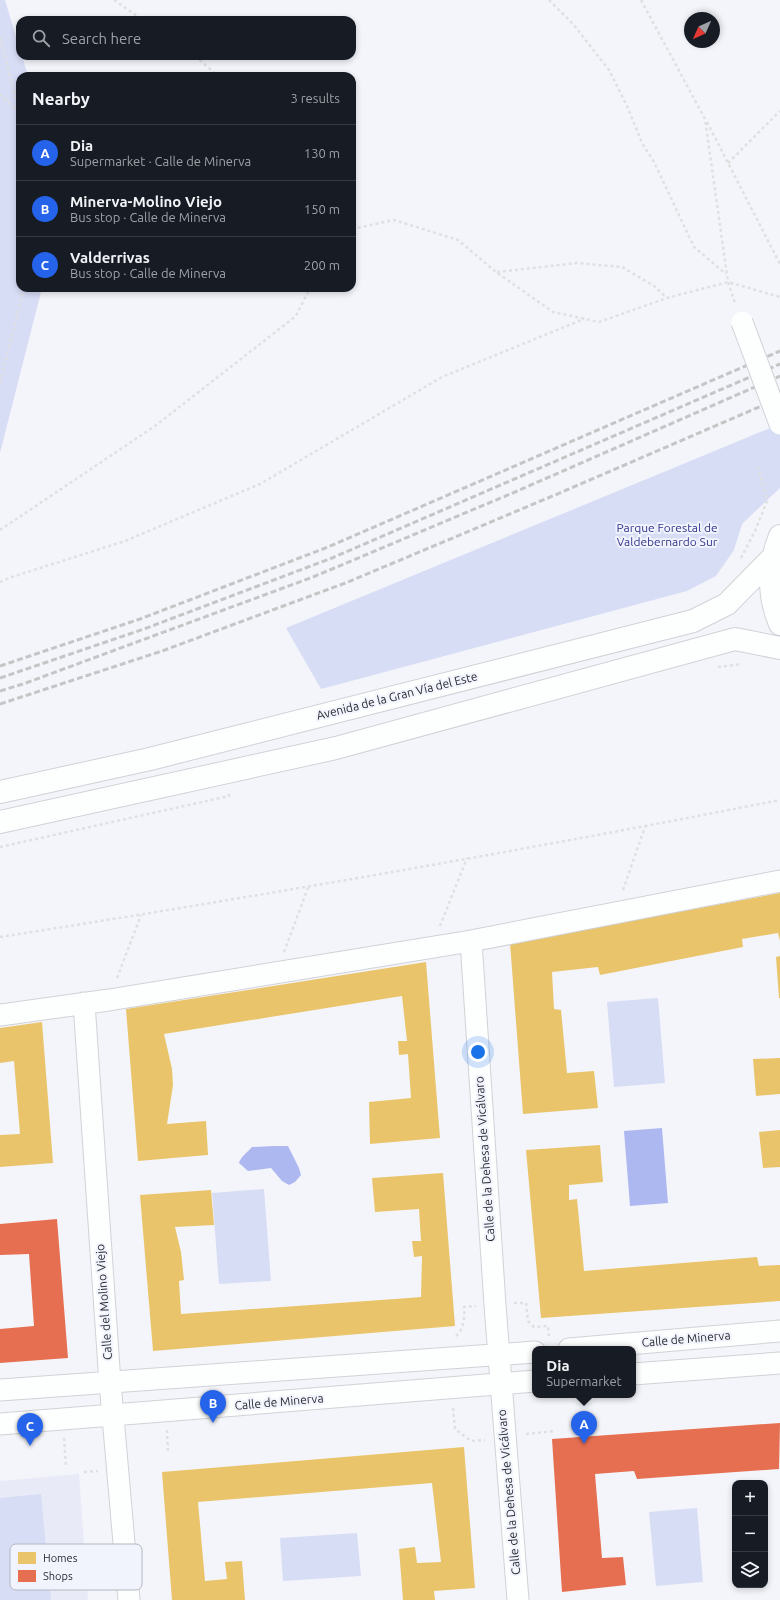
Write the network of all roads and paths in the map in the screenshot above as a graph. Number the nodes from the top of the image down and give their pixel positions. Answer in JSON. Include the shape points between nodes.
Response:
{"nodes":[{"id":1,"x":114,"y":0,"type":"edge"},
{"id":2,"x":549,"y":0,"type":"edge"},
{"id":3,"x":641,"y":0,"type":"edge"},
{"id":4,"x":137,"y":16,"type":"edge"},
{"id":5,"x":0,"y":38,"type":"edge"},
{"id":6,"x":200,"y":60,"type":"edge"},
{"id":7,"x":213,"y":72,"type":"edge"},
{"id":8,"x":0,"y":94,"type":"edge"},
{"id":9,"x":16,"y":99,"type":"edge"},
{"id":10,"x":16,"y":110,"type":"edge"},
{"id":11,"x":780,"y":111,"type":"edge"},
{"id":12,"x":705,"y":119,"type":"junction"},
{"id":13,"x":728,"y":163,"type":"junction"},
{"id":14,"x":356,"y":228,"type":"edge"},
{"id":15,"x":780,"y":264,"type":"edge"},
{"id":16,"x":496,"y":272,"type":"junction"},
{"id":17,"x":727,"y":274,"type":"junction"},
{"id":18,"x":728,"y":282,"type":"junction"},
{"id":19,"x":23,"y":292,"type":"edge"},
{"id":20,"x":308,"y":292,"type":"edge"},
{"id":21,"x":780,"y":296,"type":"edge"},
{"id":22,"x":667,"y":298,"type":"junction"},
{"id":23,"x":584,"y":319,"type":"junction"},
{"id":24,"x":742,"y":322,"type":"joint"},
{"id":25,"x":0,"y":383,"type":"edge"},
{"id":26,"x":780,"y":424,"type":"edge"},
{"id":27,"x":758,"y":467,"type":"dead end"},
{"id":28,"x":0,"y":530,"type":"edge"},
{"id":29,"x":780,"y":536,"type":"edge"},
{"id":30,"x":773,"y":557,"type":"junction"},
{"id":31,"x":737,"y":565,"type":"dead end"},
{"id":32,"x":0,"y":582,"type":"edge"},
{"id":33,"x":780,"y":624,"type":"edge"},
{"id":34,"x":780,"y":648,"type":"edge"},
{"id":35,"x":744,"y":664,"type":"dead end"},
{"id":36,"x":714,"y":668,"type":"dead end"},
{"id":37,"x":227,"y":785,"type":"dead end"},
{"id":38,"x":0,"y":792,"type":"edge"},
{"id":39,"x":780,"y":800,"type":"edge"},
{"id":40,"x":0,"y":822,"type":"edge"},
{"id":41,"x":646,"y":827,"type":"junction"},
{"id":42,"x":0,"y":847,"type":"edge"},
{"id":43,"x":468,"y":858,"type":"junction"},
{"id":44,"x":780,"y":881,"type":"edge"},
{"id":45,"x":309,"y":885,"type":"junction"},
{"id":46,"x":615,"y":913,"type":"junction"},
{"id":47,"x":141,"y":915,"type":"junction"},
{"id":48,"x":0,"y":937,"type":"edge"},
{"id":49,"x":471,"y":941,"type":"junction"},
{"id":50,"x":431,"y":948,"type":"junction"},
{"id":51,"x":276,"y":972,"type":"junction"},
{"id":52,"x":109,"y":1000,"type":"junction"},
{"id":53,"x":84,"y":1003,"type":"junction"},
{"id":54,"x":0,"y":1015,"type":"edge"},
{"id":55,"x":510,"y":1304,"type":"dead end"},
{"id":56,"x":483,"y":1306,"type":"dead end"},
{"id":57,"x":780,"y":1331,"type":"edge"},
{"id":58,"x":549,"y":1336,"type":"dead end"},
{"id":59,"x":450,"y":1337,"type":"dead end"},
{"id":60,"x":604,"y":1346,"type":"edge"},
{"id":61,"x":532,"y":1352,"type":"edge"},
{"id":62,"x":499,"y":1354,"type":"junction"},
{"id":63,"x":780,"y":1363,"type":"edge"},
{"id":64,"x":636,"y":1374,"type":"edge"},
{"id":65,"x":532,"y":1381,"type":"edge"},
{"id":66,"x":110,"y":1383,"type":"junction"},
{"id":67,"x":500,"y":1384,"type":"junction"},
{"id":68,"x":0,"y":1390,"type":"edge"},
{"id":69,"x":452,"y":1401,"type":"dead end"},
{"id":70,"x":113,"y":1416,"type":"junction"},
{"id":71,"x":166,"y":1422,"type":"dead end"},
{"id":72,"x":0,"y":1424,"type":"edge"},
{"id":73,"x":555,"y":1431,"type":"dead end"},
{"id":74,"x":64,"y":1432,"type":"dead end"},
{"id":75,"x":522,"y":1435,"type":"dead end"},
{"id":76,"x":491,"y":1440,"type":"dead end"},
{"id":77,"x":168,"y":1454,"type":"dead end"},
{"id":78,"x":66,"y":1466,"type":"dead end"},
{"id":79,"x":124,"y":1544,"type":"edge"},
{"id":80,"x":128,"y":1590,"type":"edge"},
{"id":81,"x":129,"y":1600,"type":"edge"},
{"id":82,"x":518,"y":1600,"type":"edge"}],
"edges":[{"from":1,"to":4,"type":"path"},
{"from":2,"to":17,"type":"path","via":[[573,24],[609,70],[694,247]]},
{"from":3,"to":12,"type":"path"},
{"from":5,"to":9,"type":"path"},
{"from":6,"to":7,"type":"path"},
{"from":8,"to":10,"type":"path"},
{"from":11,"to":13,"type":"path"},
{"from":12,"to":13,"type":"path"},
{"from":12,"to":17,"type":"path"},
{"from":13,"to":15,"type":"path"},
{"from":14,"to":16,"type":"path","via":[[394,220],[458,240]]},
{"from":16,"to":22,"type":"path","via":[[577,263],[622,267],[654,286]]},
{"from":16,"to":23,"type":"path","via":[[553,312]]},
{"from":17,"to":18,"type":"path"},
{"from":18,"to":21,"type":"path"},
{"from":18,"to":22,"type":"path"},
{"from":18,"to":24,"type":"path"},
{"from":19,"to":25,"type":"path"},
{"from":20,"to":28,"type":"path","via":[[296,316],[155,426]]},
{"from":22,"to":23,"type":"path","via":[[599,322]]},
{"from":23,"to":32,"type":"path","via":[[442,377],[260,484],[125,541]]},
{"from":24,"to":26,"type":"street","bridge":true},
{"from":27,"to":31,"type":"path","via":[[767,501]]},
{"from":29,"to":30,"type":"street"},
{"from":30,"to":33,"type":"street","via":[[770,580],[775,612]]},
{"from":30,"to":38,"type":"street","name":"Avenida de la Gran Vía del Este","via":[[727,604],[693,621],[150,759]]},
{"from":34,"to":40,"type":"street","via":[[735,639],[336,748]]},
{"from":35,"to":36,"type":"path"},
{"from":37,"to":42,"type":"path","via":[[229,796]]},
{"from":39,"to":41,"type":"path"},
{"from":41,"to":43,"type":"path"},
{"from":41,"to":46,"type":"path"},
{"from":43,"to":45,"type":"path"},
{"from":43,"to":50,"type":"path"},
{"from":44,"to":46,"type":"street"},
{"from":45,"to":47,"type":"path"},
{"from":45,"to":51,"type":"path"},
{"from":46,"to":49,"type":"street"},
{"from":47,"to":48,"type":"path"},
{"from":47,"to":52,"type":"path"},
{"from":49,"to":50,"type":"street"},
{"from":49,"to":62,"type":"street","name":"Calle de la Dehesa de Vicálvaro"},
{"from":50,"to":51,"type":"street"},
{"from":51,"to":52,"type":"street"},
{"from":52,"to":53,"type":"street"},
{"from":53,"to":54,"type":"street"},
{"from":53,"to":66,"type":"street","name":"Calle del Molino Viejo"},
{"from":55,"to":58,"type":"path","via":[[526,1303],[528,1321],[534,1327],[548,1326]]},
{"from":56,"to":59,"type":"path","via":[[464,1307],[461,1332],[455,1337]]},
{"from":57,"to":60,"type":"street","name":"Calle de Minerva"},
{"from":61,"to":62,"type":"street"},
{"from":62,"to":66,"type":"street"},
{"from":62,"to":67,"type":"street","name":"Calle de la Dehesa de Vicálvaro"},
{"from":63,"to":64,"type":"street"},
{"from":65,"to":67,"type":"street","name":"Calle de Minerva"},
{"from":66,"to":68,"type":"street"},
{"from":66,"to":70,"type":"street","name":"Calle del Molino Viejo"},
{"from":67,"to":70,"type":"street","name":"Calle de Minerva"},
{"from":67,"to":82,"type":"street","name":"Calle de la Dehesa de Vicálvaro"},
{"from":69,"to":76,"type":"path","via":[[455,1429],[471,1441]]},
{"from":70,"to":72,"type":"street","name":"Calle de Minerva"},
{"from":70,"to":79,"type":"street","name":"Calle del Molino Viejo"},
{"from":71,"to":77,"type":"path"},
{"from":73,"to":75,"type":"path"},
{"from":74,"to":78,"type":"path"},
{"from":80,"to":81,"type":"street","name":"Calle del Molino Viejo"}]}
